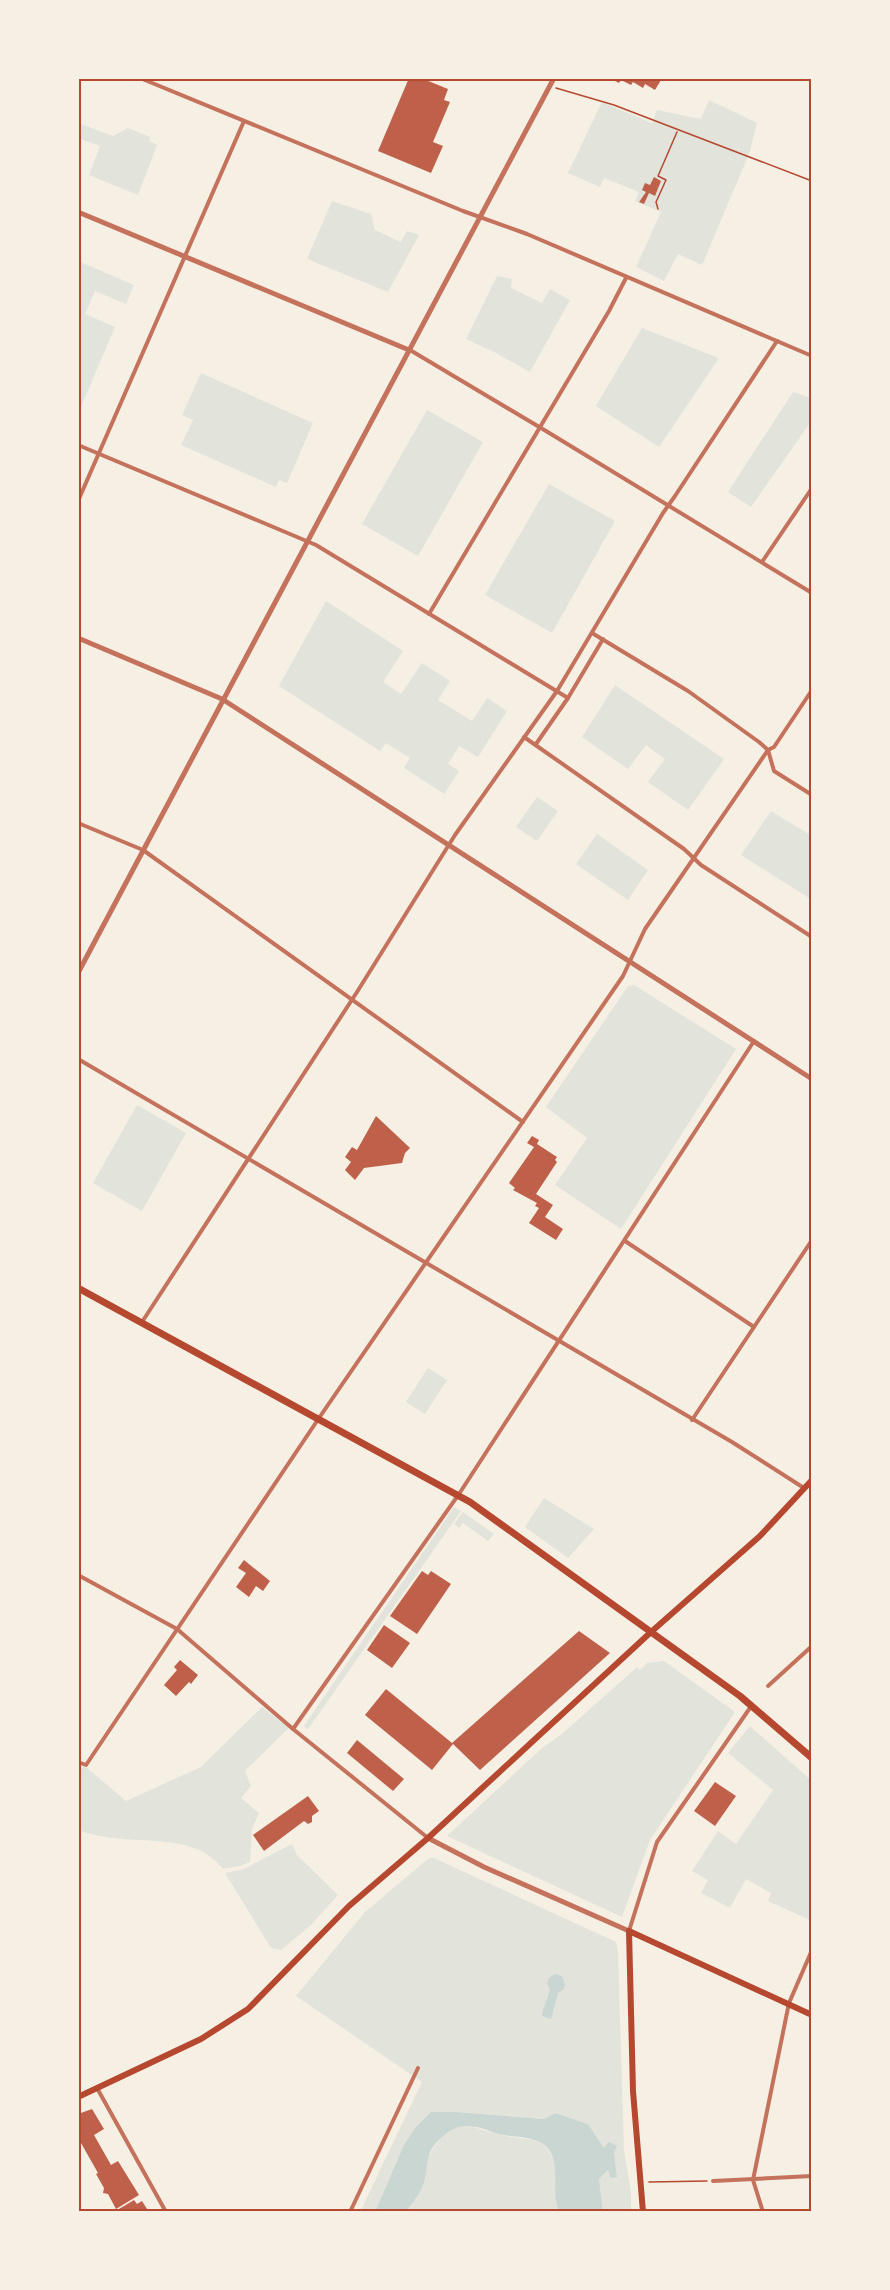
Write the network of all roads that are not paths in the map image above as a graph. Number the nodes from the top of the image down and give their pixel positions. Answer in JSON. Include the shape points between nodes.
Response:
{"nodes":[{"id":1,"x":140,"y":78,"type":"edge"},
{"id":2,"x":554,"y":78,"type":"edge"},
{"id":3,"x":244,"y":121,"type":"junction"},
{"id":4,"x":78,"y":212,"type":"edge"},
{"id":5,"x":481,"y":217,"type":"junction"},
{"id":6,"x":184,"y":256,"type":"junction"},
{"id":7,"x":626,"y":278,"type":"junction"},
{"id":8,"x":777,"y":341,"type":"junction"},
{"id":9,"x":409,"y":350,"type":"junction"},
{"id":10,"x":812,"y":356,"type":"edge"},
{"id":11,"x":539,"y":426,"type":"junction"},
{"id":12,"x":78,"y":444,"type":"edge"},
{"id":13,"x":99,"y":453,"type":"junction"},
{"id":14,"x":812,"y":488,"type":"edge"},
{"id":15,"x":78,"y":501,"type":"edge"},
{"id":16,"x":669,"y":505,"type":"junction"},
{"id":17,"x":308,"y":540,"type":"junction"},
{"id":18,"x":762,"y":562,"type":"junction"},
{"id":19,"x":812,"y":592,"type":"edge"},
{"id":20,"x":429,"y":614,"type":"junction"},
{"id":21,"x":592,"y":633,"type":"junction"},
{"id":22,"x":78,"y":638,"type":"edge"},
{"id":23,"x":603,"y":639,"type":"junction"},
{"id":24,"x":812,"y":690,"type":"edge"},
{"id":25,"x":557,"y":691,"type":"junction"},
{"id":26,"x":568,"y":698,"type":"junction"},
{"id":27,"x":222,"y":699,"type":"junction"},
{"id":28,"x":525,"y":737,"type":"junction"},
{"id":29,"x":536,"y":744,"type":"junction"},
{"id":30,"x":768,"y":750,"type":"junction"},
{"id":31,"x":812,"y":795,"type":"edge"},
{"id":32,"x":78,"y":823,"type":"edge"},
{"id":33,"x":449,"y":846,"type":"junction"},
{"id":34,"x":144,"y":850,"type":"junction"},
{"id":35,"x":694,"y":858,"type":"junction"},
{"id":36,"x":812,"y":937,"type":"edge"},
{"id":37,"x":629,"y":961,"type":"junction"},
{"id":38,"x":78,"y":973,"type":"edge"},
{"id":39,"x":351,"y":1001,"type":"junction"},
{"id":40,"x":754,"y":1041,"type":"junction"},
{"id":41,"x":78,"y":1059,"type":"edge"},
{"id":42,"x":812,"y":1079,"type":"edge"},
{"id":43,"x":523,"y":1122,"type":"junction"},
{"id":44,"x":248,"y":1158,"type":"junction"},
{"id":45,"x":625,"y":1240,"type":"junction"},
{"id":46,"x":812,"y":1240,"type":"edge"},
{"id":47,"x":426,"y":1263,"type":"junction"},
{"id":48,"x":78,"y":1288,"type":"edge"},
{"id":49,"x":142,"y":1322,"type":"junction"},
{"id":50,"x":754,"y":1327,"type":"junction"},
{"id":51,"x":559,"y":1341,"type":"junction"},
{"id":52,"x":319,"y":1418,"type":"junction"},
{"id":53,"x":692,"y":1420,"type":"junction"},
{"id":54,"x":812,"y":1480,"type":"edge"},
{"id":55,"x":805,"y":1489,"type":"junction"},
{"id":56,"x":459,"y":1494,"type":"junction"},
{"id":57,"x":78,"y":1575,"type":"edge"},
{"id":58,"x":177,"y":1629,"type":"junction"},
{"id":59,"x":651,"y":1632,"type":"junction"},
{"id":60,"x":812,"y":1647,"type":"edge"},
{"id":61,"x":768,"y":1686,"type":"dead end"},
{"id":62,"x":752,"y":1705,"type":"junction"},
{"id":63,"x":294,"y":1728,"type":"junction"},
{"id":64,"x":812,"y":1758,"type":"edge"},
{"id":65,"x":78,"y":1762,"type":"edge"},
{"id":66,"x":428,"y":1838,"type":"junction"},
{"id":67,"x":629,"y":1931,"type":"junction"},
{"id":68,"x":812,"y":1950,"type":"edge"},
{"id":69,"x":789,"y":2003,"type":"junction"},
{"id":70,"x":812,"y":2015,"type":"edge"},
{"id":71,"x":418,"y":2068,"type":"dead end"},
{"id":72,"x":97,"y":2088,"type":"junction"},
{"id":73,"x":78,"y":2097,"type":"edge"},
{"id":74,"x":812,"y":2176,"type":"edge"},
{"id":75,"x":753,"y":2180,"type":"junction"},
{"id":76,"x":713,"y":2181,"type":"road end"},
{"id":77,"x":166,"y":2212,"type":"edge"},
{"id":78,"x":350,"y":2212,"type":"edge"},
{"id":79,"x":643,"y":2212,"type":"edge"},
{"id":80,"x":764,"y":2212,"type":"edge"}],
"edges":[{"from":1,"to":3,"type":"street"},
{"from":2,"to":5,"type":"street"},
{"from":3,"to":5,"type":"street"},
{"from":3,"to":6,"type":"street"},
{"from":4,"to":6,"type":"street"},
{"from":5,"to":7,"type":"street"},
{"from":5,"to":9,"type":"street"},
{"from":6,"to":9,"type":"street"},
{"from":6,"to":13,"type":"street"},
{"from":7,"to":8,"type":"street"},
{"from":7,"to":11,"type":"street"},
{"from":8,"to":10,"type":"street"},
{"from":8,"to":16,"type":"street"},
{"from":9,"to":11,"type":"street"},
{"from":9,"to":17,"type":"street"},
{"from":11,"to":16,"type":"street"},
{"from":11,"to":20,"type":"street"},
{"from":12,"to":13,"type":"street"},
{"from":13,"to":15,"type":"street"},
{"from":13,"to":17,"type":"street"},
{"from":14,"to":18,"type":"street"},
{"from":16,"to":18,"type":"street"},
{"from":16,"to":21,"type":"street"},
{"from":17,"to":20,"type":"street"},
{"from":17,"to":27,"type":"street"},
{"from":18,"to":19,"type":"street"},
{"from":20,"to":25,"type":"street"},
{"from":21,"to":23,"type":"street"},
{"from":21,"to":25,"type":"street"},
{"from":22,"to":27,"type":"street"},
{"from":23,"to":26,"type":"street"},
{"from":23,"to":30,"type":"street","via":[[688,691]]},
{"from":24,"to":30,"type":"street","via":[[774,747]]},
{"from":25,"to":26,"type":"street"},
{"from":25,"to":28,"type":"street"},
{"from":26,"to":29,"type":"street"},
{"from":27,"to":33,"type":"street"},
{"from":27,"to":34,"type":"street"},
{"from":28,"to":29,"type":"street"},
{"from":28,"to":33,"type":"street"},
{"from":29,"to":35,"type":"street"},
{"from":30,"to":31,"type":"street","via":[[774,771]]},
{"from":30,"to":35,"type":"street"},
{"from":32,"to":34,"type":"street"},
{"from":33,"to":37,"type":"street"},
{"from":33,"to":39,"type":"street"},
{"from":34,"to":38,"type":"street"},
{"from":34,"to":39,"type":"street"},
{"from":35,"to":36,"type":"street"},
{"from":35,"to":37,"type":"street","via":[[645,929]]},
{"from":37,"to":40,"type":"street"},
{"from":37,"to":43,"type":"street","via":[[623,976]]},
{"from":39,"to":43,"type":"street"},
{"from":39,"to":44,"type":"street"},
{"from":40,"to":42,"type":"street"},
{"from":40,"to":45,"type":"street"},
{"from":41,"to":44,"type":"street"},
{"from":43,"to":47,"type":"street"},
{"from":44,"to":47,"type":"street"},
{"from":44,"to":49,"type":"street"},
{"from":45,"to":50,"type":"street"},
{"from":45,"to":51,"type":"street"},
{"from":46,"to":50,"type":"street"},
{"from":47,"to":51,"type":"street"},
{"from":47,"to":52,"type":"street"},
{"from":48,"to":49,"type":"main road"},
{"from":49,"to":52,"type":"main road"},
{"from":50,"to":53,"type":"street"},
{"from":51,"to":53,"type":"street"},
{"from":51,"to":56,"type":"street"},
{"from":52,"to":56,"type":"main road"},
{"from":52,"to":58,"type":"street"},
{"from":53,"to":55,"type":"street"},
{"from":54,"to":55,"type":"main road"},
{"from":55,"to":59,"type":"main road","via":[[760,1536]]},
{"from":56,"to":59,"type":"main road"},
{"from":56,"to":63,"type":"street"},
{"from":57,"to":58,"type":"street"},
{"from":58,"to":63,"type":"street"},
{"from":58,"to":65,"type":"street","via":[[86,1765]]},
{"from":59,"to":62,"type":"main road"},
{"from":59,"to":66,"type":"main road"},
{"from":60,"to":61,"type":"street"},
{"from":62,"to":64,"type":"main road"},
{"from":62,"to":67,"type":"street","via":[[657,1842]]},
{"from":63,"to":66,"type":"street"},
{"from":66,"to":67,"type":"street"},
{"from":66,"to":72,"type":"main road","via":[[348,1906],[239,2015],[194,2042]]},
{"from":67,"to":69,"type":"main road"},
{"from":67,"to":79,"type":"main road","via":[[632,2070]]},
{"from":68,"to":69,"type":"street"},
{"from":69,"to":70,"type":"main road"},
{"from":69,"to":75,"type":"street"},
{"from":71,"to":78,"type":"street"},
{"from":72,"to":73,"type":"main road"},
{"from":72,"to":77,"type":"street"},
{"from":74,"to":75,"type":"street"},
{"from":75,"to":76,"type":"street"},
{"from":75,"to":80,"type":"street"}]}
